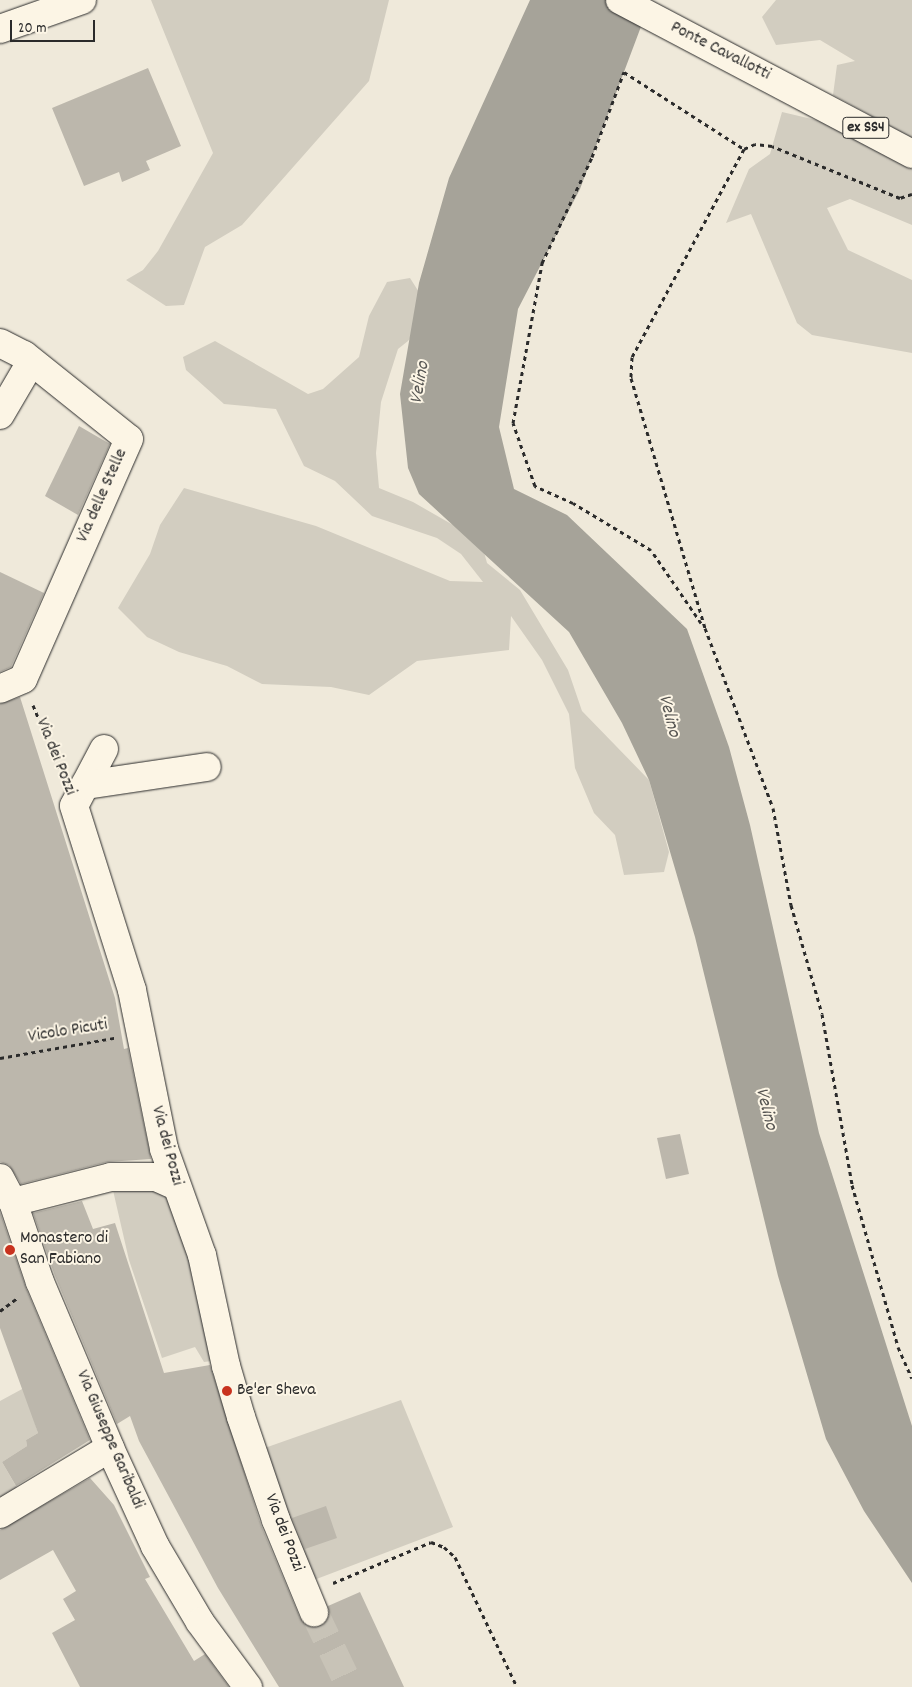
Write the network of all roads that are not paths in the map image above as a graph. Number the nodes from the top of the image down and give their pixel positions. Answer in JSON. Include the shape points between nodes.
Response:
{"nodes":[{"id":1,"x":82,"y":0,"type":"edge"},
{"id":2,"x":620,"y":0,"type":"edge"},
{"id":3,"x":0,"y":29,"type":"edge"},
{"id":4,"x":912,"y":154,"type":"edge"},
{"id":5,"x":0,"y":343,"type":"edge"},
{"id":6,"x":31,"y":362,"type":"junction"},
{"id":7,"x":0,"y":415,"type":"edge"},
{"id":8,"x":11,"y":684,"type":"edge"},
{"id":9,"x":104,"y":750,"type":"dead end"},
{"id":10,"x":207,"y":767,"type":"dead end"},
{"id":11,"x":80,"y":795,"type":"junction"},
{"id":12,"x":0,"y":1178,"type":"edge"},
{"id":13,"x":176,"y":1186,"type":"junction"},
{"id":14,"x":12,"y":1202,"type":"junction"},
{"id":15,"x":110,"y":1448,"type":"junction"},
{"id":16,"x":0,"y":1514,"type":"edge"},
{"id":17,"x":311,"y":1603,"type":"tunnel mouth"},
{"id":18,"x":248,"y":1687,"type":"edge"}],
"edges":[{"from":1,"to":3,"type":"street"},
{"from":2,"to":4,"type":"street","name":"Ponte Cavallotti","number":"ex SS4"},
{"from":5,"to":6,"type":"street","name":"Via delle Stelle","via":[[24,354]]},
{"from":6,"to":7,"type":"street"},
{"from":6,"to":8,"type":"street","name":"Via delle Stelle","via":[[129,439]]},
{"from":9,"to":11,"type":"street"},
{"from":10,"to":11,"type":"street"},
{"from":11,"to":13,"type":"street","name":"Via dei Pozzi","via":[[132,990],[164,1149]]},
{"from":12,"to":14,"type":"street","name":"Via Giuseppe Garibaldi"},
{"from":13,"to":14,"type":"street","via":[[156,1177],[111,1177]]},
{"from":13,"to":17,"type":"street","name":"Via dei Pozzi","via":[[202,1255],[226,1366],[241,1417],[276,1520]]},
{"from":14,"to":15,"type":"street","name":"Via Giuseppe Garibaldi","via":[[40,1282]]},
{"from":15,"to":16,"type":"street"},
{"from":15,"to":18,"type":"street","name":"Via Giuseppe Garibaldi","via":[[155,1546],[200,1622]]}]}
